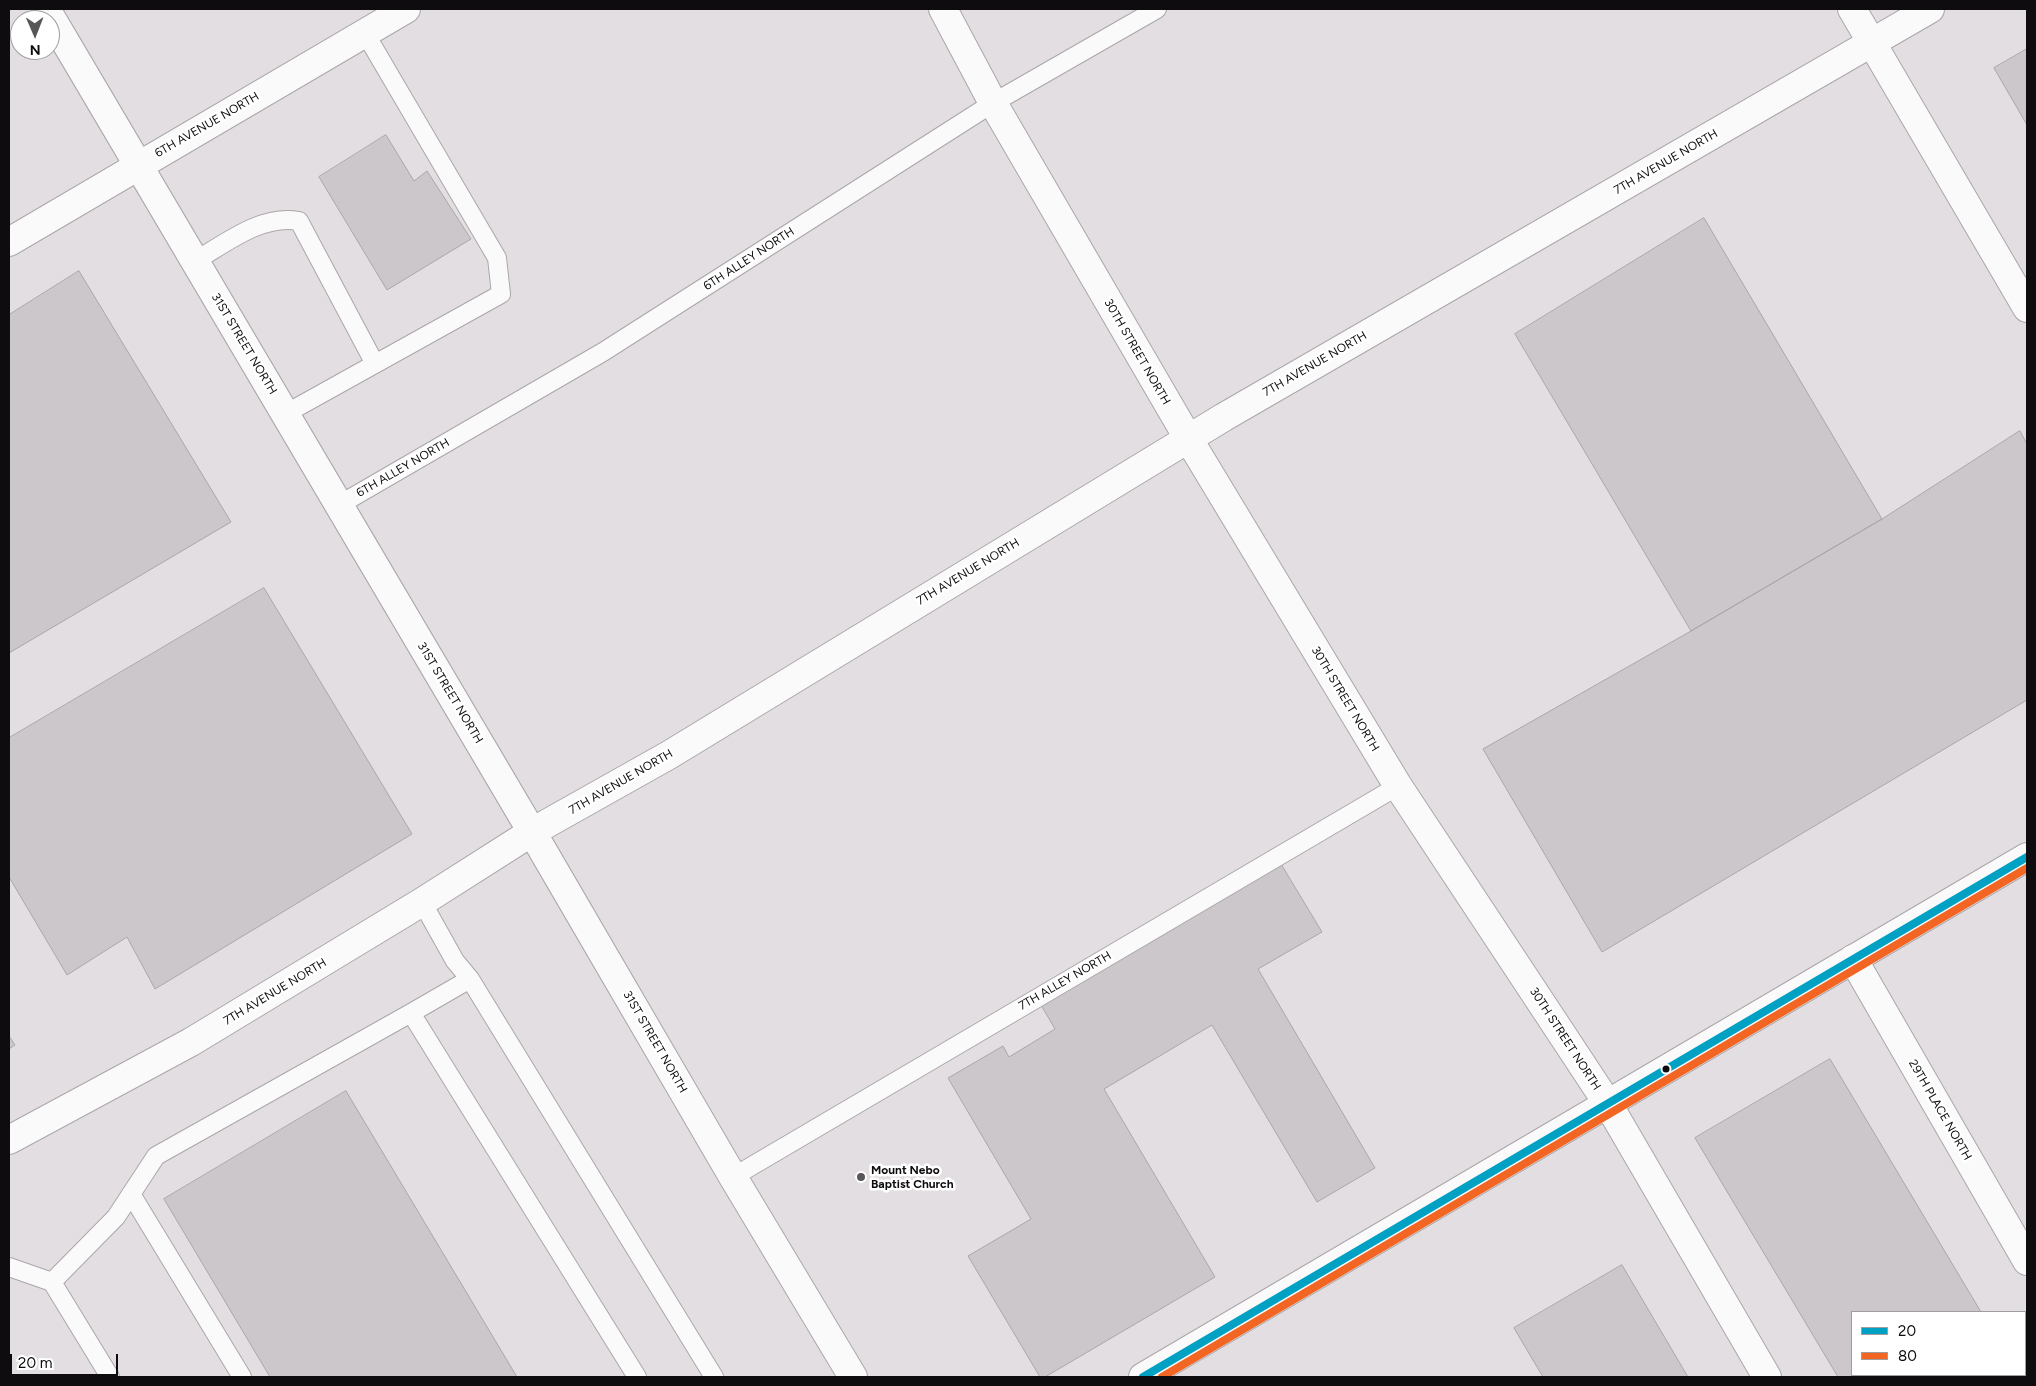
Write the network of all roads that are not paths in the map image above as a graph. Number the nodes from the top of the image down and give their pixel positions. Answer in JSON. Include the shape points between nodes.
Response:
{"nodes":[{"id":1,"x":46,"y":9,"type":"edge"},
{"id":2,"x":406,"y":9,"type":"edge"},
{"id":3,"x":943,"y":9,"type":"edge"},
{"id":4,"x":1157,"y":9,"type":"edge"},
{"id":5,"x":1852,"y":9,"type":"edge"},
{"id":6,"x":1930,"y":9,"type":"edge"},
{"id":7,"x":365,"y":33,"type":"junction"},
{"id":8,"x":1872,"y":43,"type":"junction"},
{"id":9,"x":992,"y":103,"type":"junction"},
{"id":10,"x":138,"y":165,"type":"junction"},
{"id":11,"x":9,"y":242,"type":"edge"},
{"id":12,"x":195,"y":261,"type":"junction"},
{"id":13,"x":2027,"y":308,"type":"edge"},
{"id":14,"x":375,"y":364,"type":"junction"},
{"id":15,"x":285,"y":414,"type":"junction"},
{"id":16,"x":1188,"y":438,"type":"junction"},
{"id":17,"x":339,"y":505,"type":"junction"},
{"id":18,"x":1398,"y":786,"type":"junction"},
{"id":19,"x":532,"y":832,"type":"junction"},
{"id":20,"x":2027,"y":857,"type":"edge"},
{"id":21,"x":422,"y":902,"type":"junction"},
{"id":22,"x":1853,"y":959,"type":"junction"},
{"id":23,"x":470,"y":979,"type":"junction"},
{"id":24,"x":411,"y":1013,"type":"junction"},
{"id":25,"x":1608,"y":1104,"type":"junction"},
{"id":26,"x":9,"y":1140,"type":"edge"},
{"id":27,"x":733,"y":1176,"type":"junction"},
{"id":28,"x":131,"y":1194,"type":"junction"},
{"id":29,"x":2027,"y":1261,"type":"edge"},
{"id":30,"x":9,"y":1267,"type":"edge"},
{"id":31,"x":52,"y":1282,"type":"junction"},
{"id":32,"x":110,"y":1377,"type":"edge"},
{"id":33,"x":242,"y":1377,"type":"edge"},
{"id":34,"x":637,"y":1377,"type":"edge"},
{"id":35,"x":714,"y":1377,"type":"edge"},
{"id":36,"x":853,"y":1377,"type":"edge"},
{"id":37,"x":1143,"y":1377,"type":"edge"},
{"id":38,"x":1768,"y":1377,"type":"edge"}],
"edges":[{"from":1,"to":10,"type":"street","name":"31ST STREET NORTH"},
{"from":2,"to":7,"type":"street","name":"6TH AVENUE NORTH"},
{"from":3,"to":9,"type":"street","name":"30TH STREET NORTH"},
{"from":4,"to":9,"type":"lane","name":"6TH ALLEY NORTH"},
{"from":5,"to":8,"type":"street"},
{"from":6,"to":8,"type":"street","name":"7TH AVENUE NORTH"},
{"from":7,"to":10,"type":"street","name":"6TH AVENUE NORTH"},
{"from":7,"to":14,"type":"lane","via":[[497,258],[501,294]]},
{"from":8,"to":13,"type":"street"},
{"from":8,"to":16,"type":"street","name":"7TH AVENUE NORTH"},
{"from":9,"to":16,"type":"street","name":"30TH STREET NORTH"},
{"from":9,"to":17,"type":"lane","name":"6TH ALLEY NORTH","via":[[603,352]]},
{"from":10,"to":11,"type":"street","name":"6TH AVENUE NORTH"},
{"from":10,"to":12,"type":"street","name":"31ST STREET NORTH"},
{"from":12,"to":14,"type":"lane","via":[[260,224],[285,218],[299,221]]},
{"from":12,"to":15,"type":"street","name":"31ST STREET NORTH"},
{"from":14,"to":15,"type":"lane"},
{"from":15,"to":17,"type":"street","name":"31ST STREET NORTH"},
{"from":16,"to":18,"type":"street","name":"30TH STREET NORTH"},
{"from":16,"to":19,"type":"street","name":"7TH AVENUE NORTH","via":[[669,755]]},
{"from":17,"to":19,"type":"street","name":"31ST STREET NORTH"},
{"from":18,"to":25,"type":"street","name":"30TH STREET NORTH"},
{"from":18,"to":27,"type":"lane","name":"7TH ALLEY NORTH"},
{"from":19,"to":21,"type":"street","name":"7TH AVENUE NORTH"},
{"from":19,"to":27,"type":"street","name":"31ST STREET NORTH"},
{"from":20,"to":22,"type":"street"},
{"from":21,"to":23,"type":"lane","via":[[455,961]]},
{"from":21,"to":26,"type":"street","name":"7TH AVENUE NORTH","via":[[191,1042]]},
{"from":22,"to":25,"type":"street"},
{"from":22,"to":29,"type":"street","name":"29TH PLACE NORTH"},
{"from":23,"to":24,"type":"lane"},
{"from":23,"to":35,"type":"lane"},
{"from":24,"to":28,"type":"lane","via":[[156,1156]]},
{"from":24,"to":34,"type":"lane"},
{"from":25,"to":37,"type":"street"},
{"from":25,"to":38,"type":"street","name":"30TH STREET NORTH"},
{"from":27,"to":36,"type":"street","name":"31ST STREET NORTH"},
{"from":28,"to":31,"type":"lane","via":[[116,1217]]},
{"from":28,"to":33,"type":"lane"},
{"from":30,"to":31,"type":"lane"},
{"from":31,"to":32,"type":"lane"}]}
